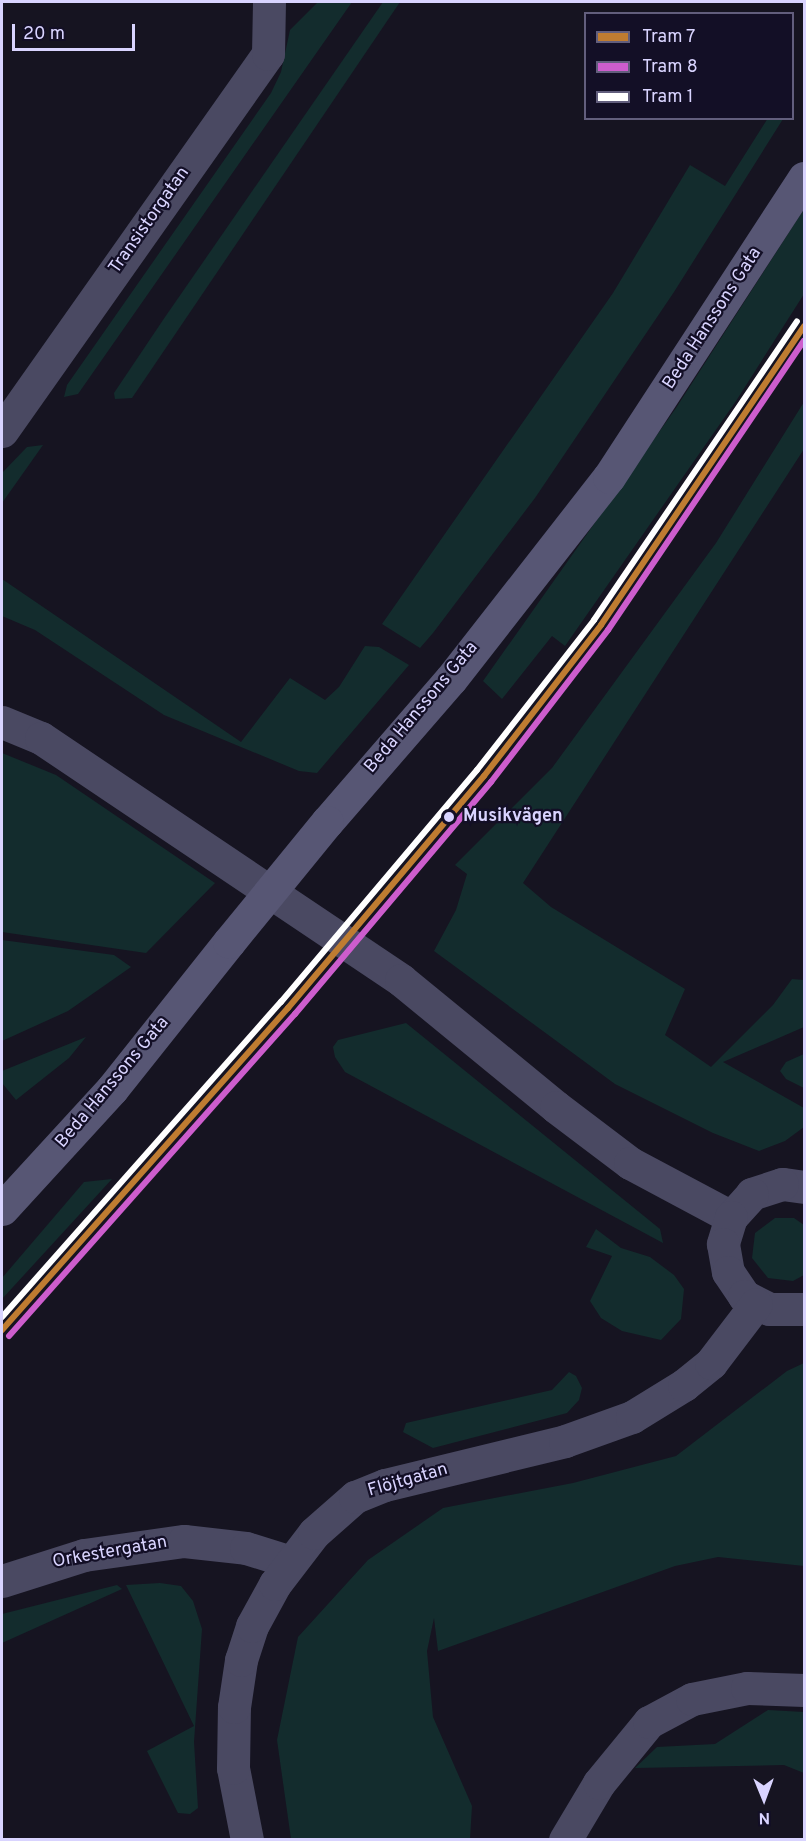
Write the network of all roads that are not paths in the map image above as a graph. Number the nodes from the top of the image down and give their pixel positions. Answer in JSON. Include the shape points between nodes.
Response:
{"nodes":[{"id":1,"x":269,"y":2,"type":"edge"},
{"id":2,"x":804,"y":178,"type":"edge"},
{"id":3,"x":2,"y":431,"type":"edge"},
{"id":4,"x":2,"y":722,"type":"edge"},
{"id":5,"x":804,"y":1187,"type":"edge"},
{"id":6,"x":2,"y":1209,"type":"edge"},
{"id":7,"x":730,"y":1217,"type":"junction"},
{"id":8,"x":756,"y":1304,"type":"junction"},
{"id":9,"x":804,"y":1309,"type":"edge"},
{"id":10,"x":291,"y":1562,"type":"junction"},
{"id":11,"x":2,"y":1581,"type":"edge"},
{"id":12,"x":804,"y":1690,"type":"edge"},
{"id":13,"x":247,"y":1839,"type":"edge"},
{"id":14,"x":564,"y":1839,"type":"edge"}],
"edges":[{"from":1,"to":3,"type":"street","name":"Transistorgatan","via":[[268,54]]},
{"from":2,"to":6,"type":"street","name":"Beda Hanssons Gata","bridge":true,"via":[[609,477],[451,679],[327,822],[112,1089]]},
{"from":4,"to":7,"type":"street","via":[[41,738],[401,980],[630,1163]]},
{"from":5,"to":7,"type":"street","via":[[767,1187],[740,1204]]},
{"from":7,"to":8,"type":"street","via":[[723,1244],[728,1272],[744,1296]]},
{"from":8,"to":9,"type":"street","via":[[784,1311]]},
{"from":8,"to":10,"type":"street","name":"Flöjtgatan","via":[[711,1363],[632,1417],[566,1441],[421,1475],[355,1497],[314,1533]]},
{"from":10,"to":11,"type":"street","name":"Orkestergatan","via":[[246,1548],[184,1541],[84,1555]]},
{"from":10,"to":13,"type":"street","name":"Flöjtgatan","via":[[252,1626],[241,1660],[234,1707],[233,1768]]},
{"from":12,"to":14,"type":"street","via":[[747,1688],[692,1699],[649,1722],[599,1783]]}]}
